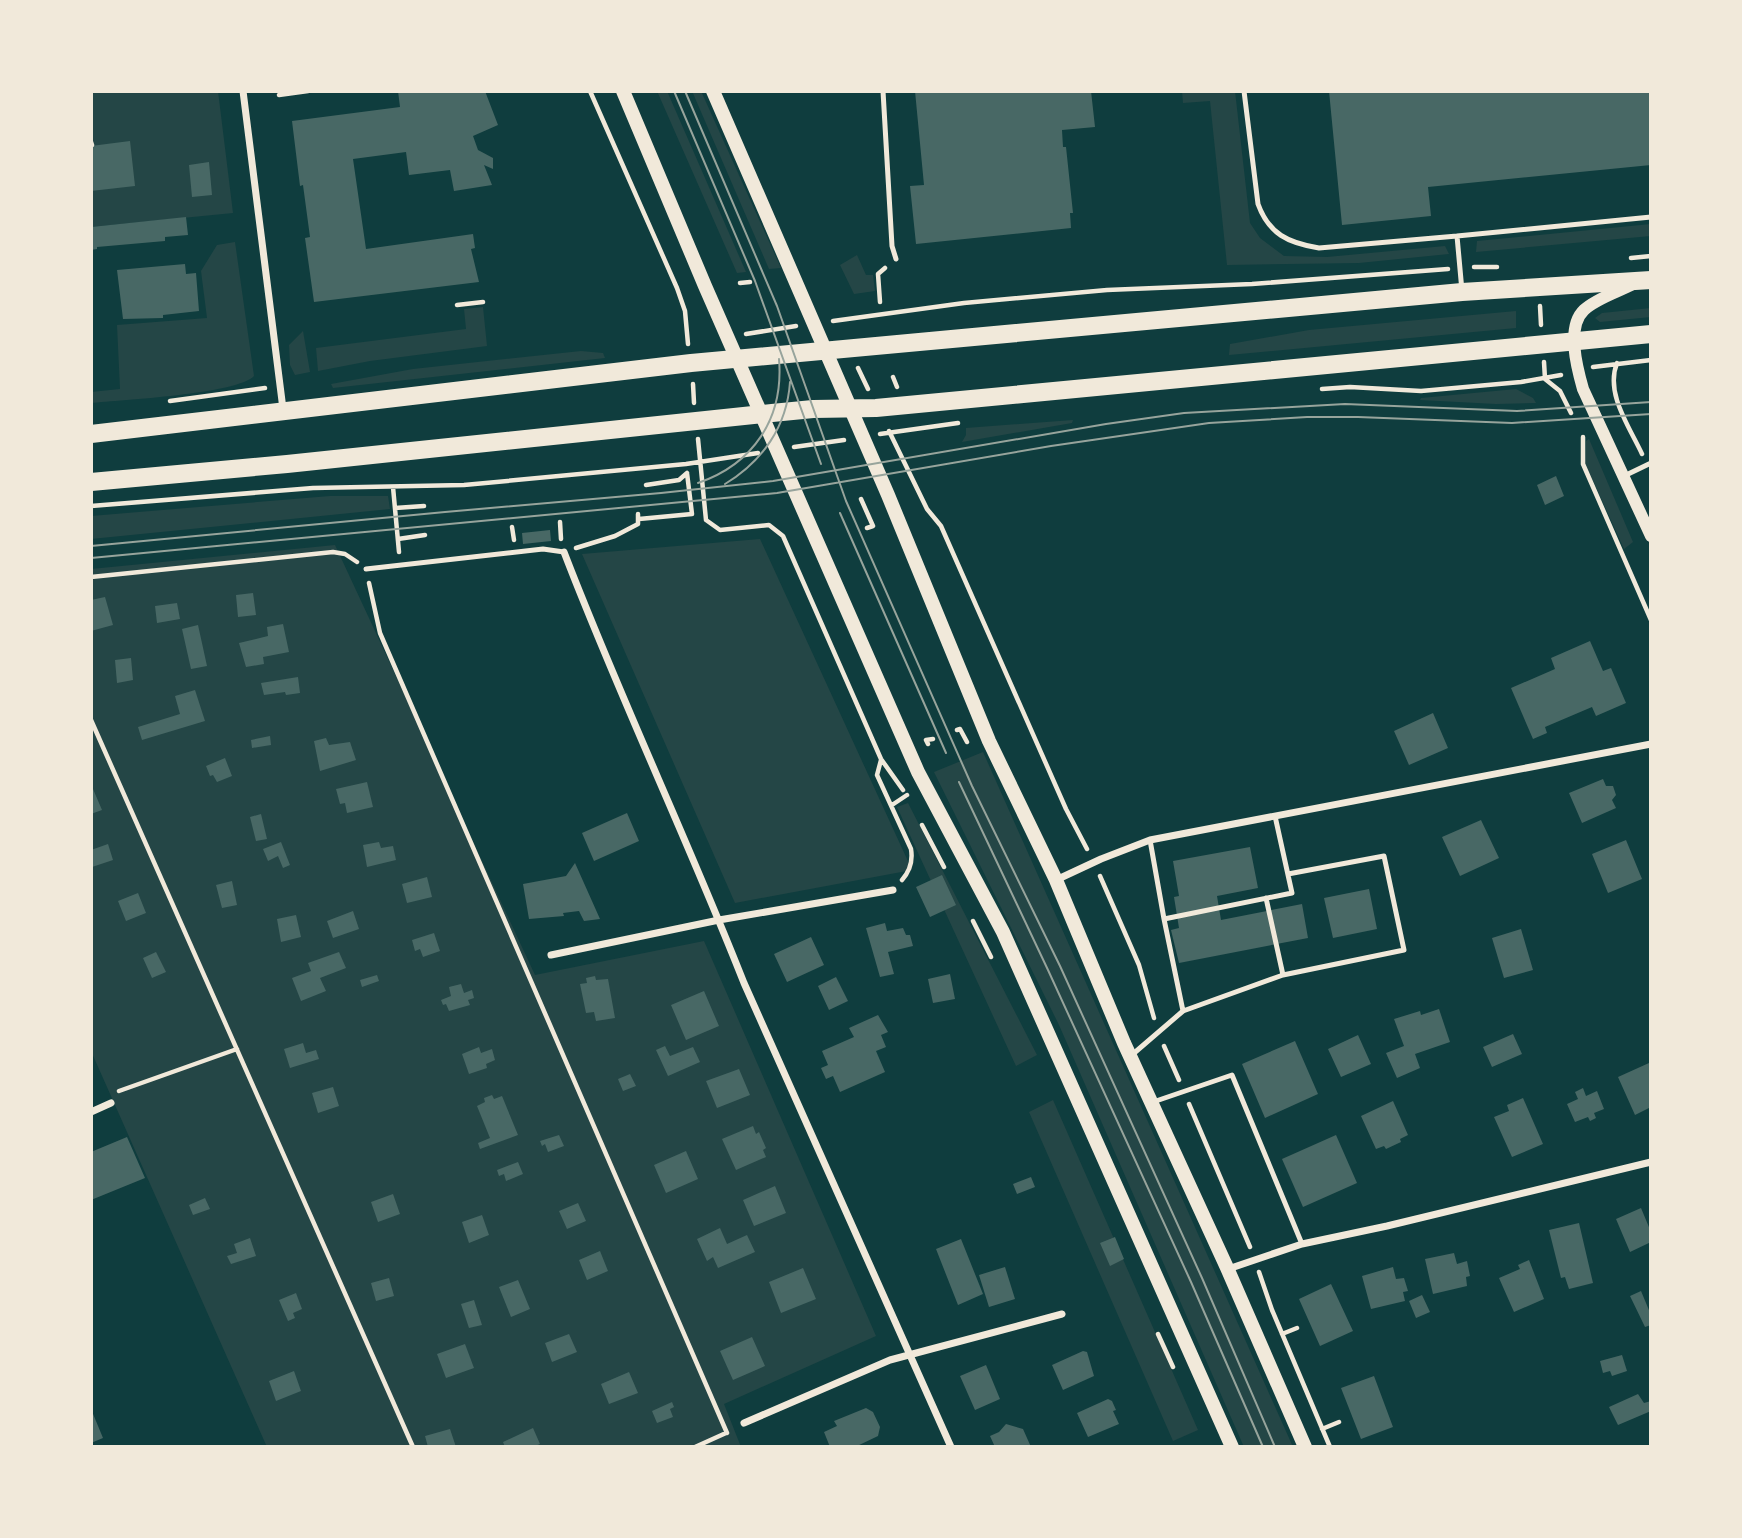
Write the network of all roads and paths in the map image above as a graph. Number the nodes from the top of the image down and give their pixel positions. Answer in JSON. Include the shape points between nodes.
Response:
{"nodes":[{"id":1,"x":243,"y":91,"type":"edge"},
{"id":2,"x":308,"y":91,"type":"edge"},
{"id":3,"x":590,"y":91,"type":"edge"},
{"id":4,"x":623,"y":91,"type":"edge"},
{"id":5,"x":713,"y":91,"type":"edge"},
{"id":6,"x":883,"y":91,"type":"edge"},
{"id":7,"x":1244,"y":91,"type":"edge"},
{"id":8,"x":279,"y":95,"type":"dead end"},
{"id":9,"x":1651,"y":217,"type":"edge"},
{"id":10,"x":1457,"y":236,"type":"junction"},
{"id":11,"x":1651,"y":256,"type":"edge"},
{"id":12,"x":1629,"y":258,"type":"dead end"},
{"id":13,"x":896,"y":259,"type":"joint"},
{"id":14,"x":1498,"y":267,"type":"dead end"},
{"id":15,"x":1460,"y":268,"type":"junction"},
{"id":16,"x":672,"y":279,"type":"dead end"},
{"id":17,"x":1645,"y":280,"type":"edge"},
{"id":18,"x":750,"y":282,"type":"dead end"},
{"id":19,"x":740,"y":283,"type":"dead end"},
{"id":20,"x":1462,"y":292,"type":"junction"},
{"id":21,"x":483,"y":302,"type":"dead end"},
{"id":22,"x":880,"y":302,"type":"dead end"},
{"id":23,"x":457,"y":305,"type":"dead end"},
{"id":24,"x":815,"y":324,"type":"junction"},
{"id":25,"x":1651,"y":334,"type":"edge"},
{"id":26,"x":728,"y":337,"type":"junction"},
{"id":27,"x":1575,"y":342,"type":"junction"},
{"id":28,"x":688,"y":344,"type":"dead end"},
{"id":29,"x":827,"y":351,"type":"junction"},
{"id":30,"x":737,"y":358,"type":"junction"},
{"id":31,"x":1651,"y":360,"type":"edge"},
{"id":32,"x":1617,"y":363,"type":"junction"},
{"id":33,"x":1577,"y":369,"type":"junction"},
{"id":34,"x":893,"y":377,"type":"dead end"},
{"id":35,"x":1545,"y":379,"type":"junction"},
{"id":36,"x":280,"y":386,"type":"junction"},
{"id":37,"x":897,"y":388,"type":"dead end"},
{"id":38,"x":1312,"y":389,"type":"dead end"},
{"id":39,"x":167,"y":402,"type":"dead end"},
{"id":40,"x":849,"y":408,"type":"junction"},
{"id":41,"x":283,"y":410,"type":"junction"},
{"id":42,"x":762,"y":414,"type":"junction"},
{"id":43,"x":1575,"y":420,"type":"dead end"},
{"id":44,"x":965,"y":423,"type":"dead end"},
{"id":45,"x":1579,"y":428,"type":"dead end"},
{"id":46,"x":91,"y":434,"type":"edge"},
{"id":47,"x":862,"y":437,"type":"junction"},
{"id":48,"x":778,"y":449,"type":"junction"},
{"id":49,"x":701,"y":461,"type":"junction"},
{"id":50,"x":1649,"y":464,"type":"edge"},
{"id":51,"x":1624,"y":476,"type":"junction"},
{"id":52,"x":91,"y":482,"type":"edge"},
{"id":53,"x":646,"y":485,"type":"dead end"},
{"id":54,"x":393,"y":487,"type":"junction"},
{"id":55,"x":918,"y":490,"type":"dead end"},
{"id":56,"x":861,"y":499,"type":"dead end"},
{"id":57,"x":91,"y":506,"type":"edge"},
{"id":58,"x":424,"y":506,"type":"dead end"},
{"id":59,"x":395,"y":508,"type":"junction"},
{"id":60,"x":867,"y":528,"type":"dead end"},
{"id":61,"x":425,"y":536,"type":"dead end"},
{"id":62,"x":1651,"y":536,"type":"edge"},
{"id":63,"x":564,"y":552,"type":"junction"},
{"id":64,"x":366,"y":569,"type":"junction"},
{"id":65,"x":91,"y":577,"type":"edge"},
{"id":66,"x":1651,"y":620,"type":"edge"},
{"id":67,"x":91,"y":720,"type":"edge"},
{"id":68,"x":957,"y":730,"type":"dead end"},
{"id":69,"x":1651,"y":744,"type":"edge"},
{"id":70,"x":970,"y":750,"type":"dead end"},
{"id":71,"x":881,"y":759,"type":"junction"},
{"id":72,"x":893,"y":775,"type":"dead end"},
{"id":73,"x":907,"y":795,"type":"dead end"},
{"id":74,"x":892,"y":805,"type":"junction"},
{"id":75,"x":1275,"y":816,"type":"junction"},
{"id":76,"x":1150,"y":840,"type":"junction"},
{"id":77,"x":1094,"y":862,"type":"junction"},
{"id":78,"x":1288,"y":874,"type":"junction"},
{"id":79,"x":1056,"y":880,"type":"junction"},
{"id":80,"x":893,"y":890,"type":"joint"},
{"id":81,"x":1266,"y":898,"type":"junction"},
{"id":82,"x":1164,"y":919,"type":"junction"},
{"id":83,"x":719,"y":920,"type":"junction"},
{"id":84,"x":551,"y":955,"type":"dead end"},
{"id":85,"x":1283,"y":975,"type":"junction"},
{"id":86,"x":1183,"y":1011,"type":"junction"},
{"id":87,"x":1158,"y":1032,"type":"junction"},
{"id":88,"x":237,"y":1049,"type":"junction"},
{"id":89,"x":1130,"y":1056,"type":"junction"},
{"id":90,"x":1184,"y":1091,"type":"junction"},
{"id":91,"x":1151,"y":1102,"type":"junction"},
{"id":92,"x":111,"y":1103,"type":"joint"},
{"id":93,"x":91,"y":1112,"type":"edge"},
{"id":94,"x":1651,"y":1162,"type":"edge"},
{"id":95,"x":1246,"y":1235,"type":"dead end"},
{"id":96,"x":1301,"y":1244,"type":"junction"},
{"id":97,"x":1228,"y":1270,"type":"junction"},
{"id":98,"x":1269,"y":1301,"type":"dead end"},
{"id":99,"x":1062,"y":1314,"type":"dead end"},
{"id":100,"x":1297,"y":1328,"type":"dead end"},
{"id":101,"x":1282,"y":1334,"type":"junction"},
{"id":102,"x":911,"y":1355,"type":"junction"},
{"id":103,"x":1339,"y":1422,"type":"dead end"},
{"id":104,"x":744,"y":1423,"type":"joint"},
{"id":105,"x":1322,"y":1429,"type":"junction"},
{"id":106,"x":727,"y":1433,"type":"junction"},
{"id":107,"x":412,"y":1447,"type":"edge"},
{"id":108,"x":695,"y":1447,"type":"edge"},
{"id":109,"x":951,"y":1447,"type":"edge"},
{"id":110,"x":1232,"y":1447,"type":"edge"},
{"id":111,"x":1305,"y":1447,"type":"edge"},
{"id":112,"x":1330,"y":1447,"type":"edge"}],
"edges":[{"from":1,"to":36,"type":"street"},
{"from":2,"to":8,"type":"path"},
{"from":3,"to":16,"type":"path"},
{"from":4,"to":26,"type":"main road"},
{"from":5,"to":24,"type":"main road"},
{"from":6,"to":13,"type":"lane"},
{"from":7,"to":10,"type":"lane","via":[[1258,204],[1264,220],[1278,234],[1298,245],[1319,248]]},
{"from":9,"to":10,"type":"lane"},
{"from":10,"to":15,"type":"lane"},
{"from":11,"to":12,"type":"path"},
{"from":13,"to":22,"type":"path","via":[[878,274]]},
{"from":14,"to":15,"type":"path"},
{"from":15,"to":20,"type":"lane"},
{"from":15,"to":24,"type":"path","via":[[1107,290],[964,303]]},
{"from":17,"to":20,"type":"main road"},
{"from":17,"to":27,"type":"street","via":[[1587,307],[1579,316]]},
{"from":18,"to":19,"type":"path"},
{"from":20,"to":29,"type":"main road"},
{"from":21,"to":23,"type":"path"},
{"from":24,"to":26,"type":"path"},
{"from":24,"to":29,"type":"main road"},
{"from":25,"to":27,"type":"main road"},
{"from":26,"to":28,"type":"path"},
{"from":26,"to":30,"type":"main road"},
{"from":27,"to":33,"type":"street"},
{"from":27,"to":40,"type":"main road"},
{"from":29,"to":30,"type":"main road"},
{"from":29,"to":40,"type":"main road"},
{"from":30,"to":41,"type":"main road"},
{"from":30,"to":42,"type":"main road"},
{"from":31,"to":32,"type":"path"},
{"from":32,"to":33,"type":"path"},
{"from":32,"to":50,"type":"path","via":[[1613,373],[1616,397]]},
{"from":33,"to":35,"type":"path"},
{"from":33,"to":51,"type":"street"},
{"from":34,"to":37,"type":"path"},
{"from":35,"to":38,"type":"path","via":[[1421,391]]},
{"from":35,"to":43,"type":"path","via":[[1560,391]]},
{"from":36,"to":39,"type":"path"},
{"from":36,"to":41,"type":"street"},
{"from":40,"to":42,"type":"main road"},
{"from":40,"to":47,"type":"main road"},
{"from":41,"to":46,"type":"main road"},
{"from":42,"to":48,"type":"main road"},
{"from":42,"to":52,"type":"main road"},
{"from":44,"to":47,"type":"path"},
{"from":45,"to":66,"type":"path","via":[[1584,439],[1583,464]]},
{"from":47,"to":48,"type":"path"},
{"from":47,"to":79,"type":"main road","via":[[989,741]]},
{"from":48,"to":49,"type":"path"},
{"from":48,"to":110,"type":"main road","via":[[918,772],[1003,933]]},
{"from":49,"to":54,"type":"path","via":[[464,485]]},
{"from":49,"to":71,"type":"path","via":[[706,520],[720,530],[769,525],[783,536]]},
{"from":50,"to":51,"type":"lane"},
{"from":51,"to":62,"type":"street"},
{"from":53,"to":63,"type":"path","via":[[679,480],[687,473],[692,514],[638,517],[638,524],[615,536]]},
{"from":54,"to":57,"type":"path","via":[[313,488]]},
{"from":54,"to":59,"type":"path"},
{"from":55,"to":77,"type":"path","via":[[941,526],[1066,809]]},
{"from":56,"to":60,"type":"path","via":[[873,526]]},
{"from":58,"to":59,"type":"path"},
{"from":59,"to":61,"type":"path","via":[[398,539]]},
{"from":63,"to":64,"type":"lane","via":[[543,549]]},
{"from":63,"to":83,"type":"street","via":[[598,643]]},
{"from":64,"to":65,"type":"path","via":[[345,554],[333,552]]},
{"from":64,"to":106,"type":"path","via":[[380,632]]},
{"from":67,"to":88,"type":"path"},
{"from":68,"to":70,"type":"path"},
{"from":69,"to":75,"type":"street"},
{"from":71,"to":72,"type":"path"},
{"from":71,"to":74,"type":"path","via":[[877,775]]},
{"from":73,"to":74,"type":"path"},
{"from":74,"to":80,"type":"path","via":[[913,859]]},
{"from":75,"to":76,"type":"street"},
{"from":75,"to":78,"type":"lane"},
{"from":76,"to":77,"type":"street"},
{"from":76,"to":82,"type":"lane"},
{"from":77,"to":79,"type":"street"},
{"from":77,"to":87,"type":"path","via":[[1139,965]]},
{"from":78,"to":81,"type":"lane","via":[[1292,893]]},
{"from":78,"to":85,"type":"lane","via":[[1384,856],[1404,950]]},
{"from":79,"to":89,"type":"main road"},
{"from":80,"to":83,"type":"street"},
{"from":81,"to":82,"type":"lane"},
{"from":81,"to":85,"type":"lane"},
{"from":82,"to":86,"type":"lane"},
{"from":83,"to":84,"type":"street"},
{"from":83,"to":102,"type":"street"},
{"from":85,"to":86,"type":"lane"},
{"from":86,"to":87,"type":"lane"},
{"from":87,"to":89,"type":"lane"},
{"from":87,"to":90,"type":"path"},
{"from":88,"to":92,"type":"path","via":[[117,1092]]},
{"from":88,"to":107,"type":"path"},
{"from":89,"to":91,"type":"main road"},
{"from":90,"to":91,"type":"lane"},
{"from":90,"to":95,"type":"path"},
{"from":90,"to":96,"type":"lane","via":[[1233,1075]]},
{"from":91,"to":97,"type":"main road"},
{"from":92,"to":93,"type":"street"},
{"from":94,"to":96,"type":"street"},
{"from":96,"to":97,"type":"street"},
{"from":97,"to":111,"type":"main road"},
{"from":98,"to":101,"type":"path"},
{"from":99,"to":102,"type":"street"},
{"from":100,"to":101,"type":"path"},
{"from":101,"to":105,"type":"path"},
{"from":102,"to":104,"type":"street"},
{"from":102,"to":109,"type":"street"},
{"from":103,"to":105,"type":"path"},
{"from":104,"to":106,"type":"path"},
{"from":105,"to":112,"type":"path"},
{"from":106,"to":108,"type":"path"}]}
